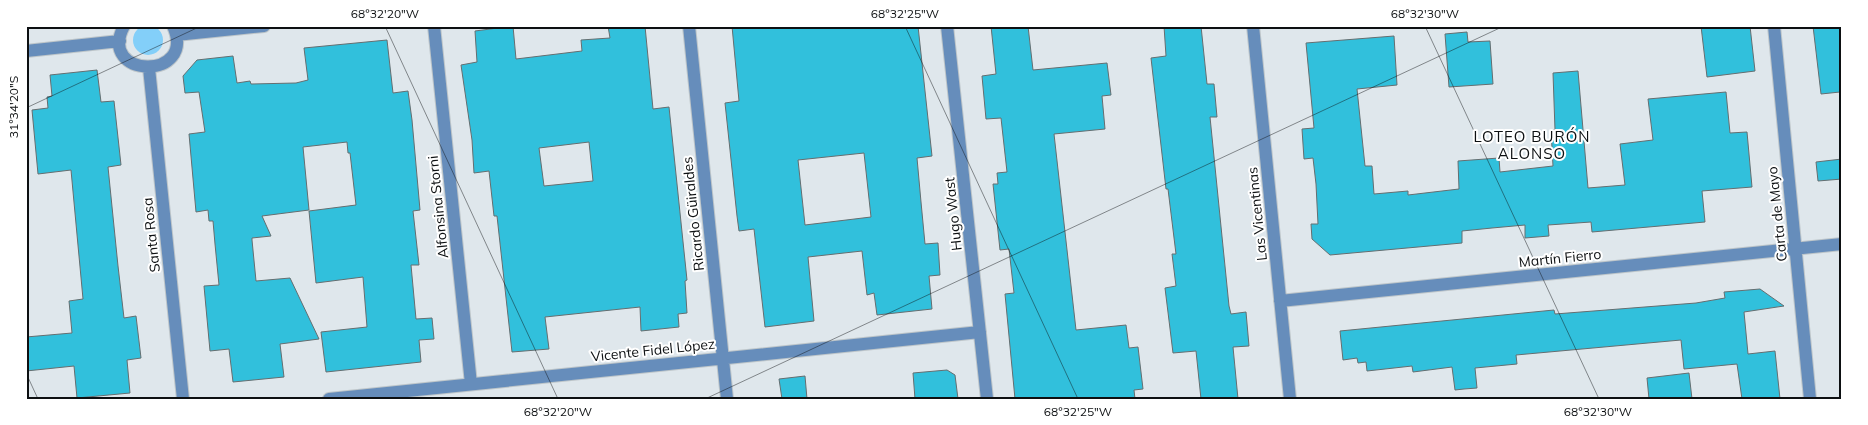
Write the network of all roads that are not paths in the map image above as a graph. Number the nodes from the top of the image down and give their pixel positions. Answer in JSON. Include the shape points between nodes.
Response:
{"nodes":[{"id":1,"x":124,"y":26,"type":"edge"},
{"id":2,"x":264,"y":26,"type":"edge"},
{"id":3,"x":434,"y":26,"type":"edge"},
{"id":4,"x":689,"y":26,"type":"edge"},
{"id":5,"x":947,"y":26,"type":"edge"},
{"id":6,"x":1253,"y":26,"type":"edge"},
{"id":7,"x":1774,"y":26,"type":"edge"},
{"id":8,"x":174,"y":31,"type":"edge"},
{"id":9,"x":120,"y":41,"type":"junction"},
{"id":10,"x":26,"y":51,"type":"edge"},
{"id":11,"x":149,"y":68,"type":"junction"},
{"id":12,"x":1842,"y":244,"type":"edge"},
{"id":13,"x":1796,"y":249,"type":"junction"},
{"id":14,"x":1280,"y":301,"type":"junction"},
{"id":15,"x":980,"y":332,"type":"junction"},
{"id":16,"x":723,"y":358,"type":"junction"},
{"id":17,"x":472,"y":384,"type":"junction"},
{"id":18,"x":183,"y":399,"type":"edge"},
{"id":19,"x":329,"y":399,"type":"edge"},
{"id":20,"x":727,"y":399,"type":"edge"},
{"id":21,"x":988,"y":399,"type":"edge"},
{"id":22,"x":1290,"y":399,"type":"edge"},
{"id":23,"x":1810,"y":399,"type":"edge"}],
"edges":[{"from":1,"to":9,"type":"street"},
{"from":2,"to":8,"type":"street"},
{"from":3,"to":17,"type":"street","name":"Alfonsina Storni"},
{"from":4,"to":16,"type":"street","name":"Ricardo Güiraldes"},
{"from":5,"to":15,"type":"street","name":"Hugo Wast"},
{"from":6,"to":14,"type":"street","name":"Las Vicentinas"},
{"from":7,"to":13,"type":"street","name":"Carta de Mayo"},
{"from":8,"to":11,"type":"street","via":[[176,46],[168,60]]},
{"from":9,"to":10,"type":"street"},
{"from":9,"to":11,"type":"street","via":[[127,59]]},
{"from":11,"to":18,"type":"street","name":"Santa Rosa"},
{"from":12,"to":13,"type":"street","name":"Martín Fierro"},
{"from":13,"to":14,"type":"street","name":"Martín Fierro"},
{"from":13,"to":23,"type":"street","name":"Carta de Mayo"},
{"from":14,"to":22,"type":"street","name":"Las Vicentinas"},
{"from":15,"to":16,"type":"street","name":"Vicente Fidel López"},
{"from":15,"to":21,"type":"street","name":"Hugo Wast"},
{"from":16,"to":17,"type":"street","name":"Vicente Fidel López"},
{"from":16,"to":20,"type":"street","name":"Ricardo Güiraldes"},
{"from":17,"to":19,"type":"street","name":"Vicente Fidel López"}]}
